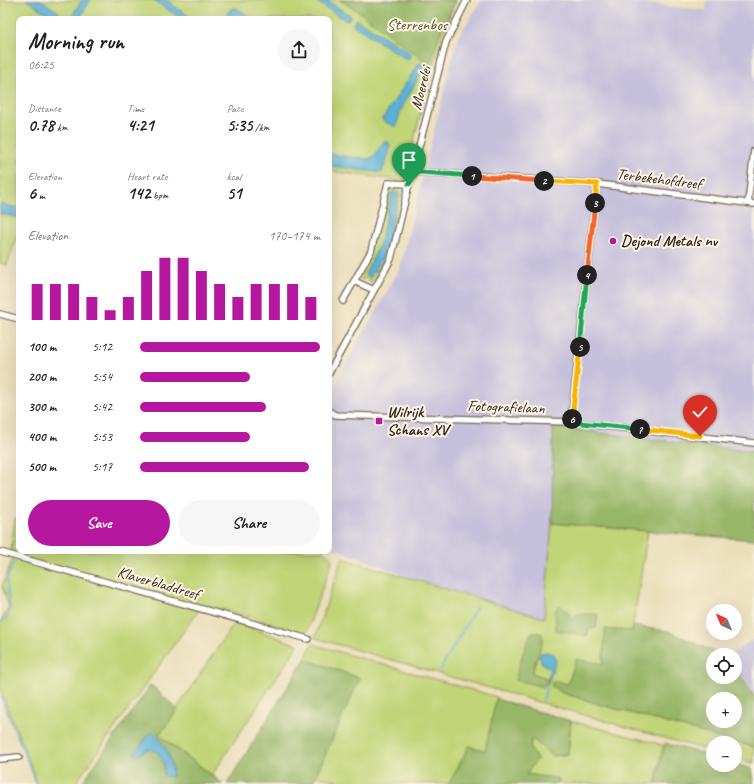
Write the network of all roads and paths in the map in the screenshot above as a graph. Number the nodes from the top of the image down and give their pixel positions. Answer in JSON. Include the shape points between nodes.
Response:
{"nodes":[{"id":1,"x":467,"y":0,"type":"edge"},
{"id":2,"x":754,"y":151,"type":"edge"},
{"id":3,"x":417,"y":170,"type":"junction"},
{"id":4,"x":409,"y":184,"type":"junction"},
{"id":5,"x":597,"y":184,"type":"junction"},
{"id":6,"x":751,"y":203,"type":"edge"},
{"id":7,"x":354,"y":281,"type":"junction"},
{"id":8,"x":374,"y":290,"type":"junction"},
{"id":9,"x":343,"y":301,"type":"dead end"},
{"id":10,"x":0,"y":314,"type":"edge"},
{"id":11,"x":16,"y":318,"type":"edge"},
{"id":12,"x":332,"y":367,"type":"edge"},
{"id":13,"x":332,"y":413,"type":"edge"},
{"id":14,"x":571,"y":422,"type":"junction"},
{"id":15,"x":754,"y":442,"type":"edge"},
{"id":16,"x":0,"y":552,"type":"edge"},
{"id":17,"x":308,"y":639,"type":"dead end"},
{"id":18,"x":18,"y":757,"type":"dead end"},
{"id":19,"x":0,"y":759,"type":"edge"}],
"edges":[{"from":1,"to":3,"type":"street","name":"Moerelei","via":[[446,42],[415,162]]},
{"from":2,"to":6,"type":"street"},
{"from":3,"to":4,"type":"street","name":"Moerelei"},
{"from":3,"to":5,"type":"street","name":"Terbekehofdreef"},
{"from":4,"to":7,"type":"street","via":[[388,182],[371,251]]},
{"from":4,"to":8,"type":"street","name":"Moerelei","via":[[391,259]]},
{"from":5,"to":6,"type":"street","name":"Terbekehofdreef"},
{"from":5,"to":14,"type":"street"},
{"from":7,"to":8,"type":"street"},
{"from":7,"to":9,"type":"street"},
{"from":8,"to":12,"type":"street","name":"Moerelei"},
{"from":10,"to":11,"type":"street"},
{"from":13,"to":14,"type":"street","name":"Fotografielaan"},
{"from":14,"to":15,"type":"street","name":"Fotografielaan"},
{"from":16,"to":17,"type":"street","name":"Klaverbladdreef"},
{"from":18,"to":19,"type":"street"}]}
